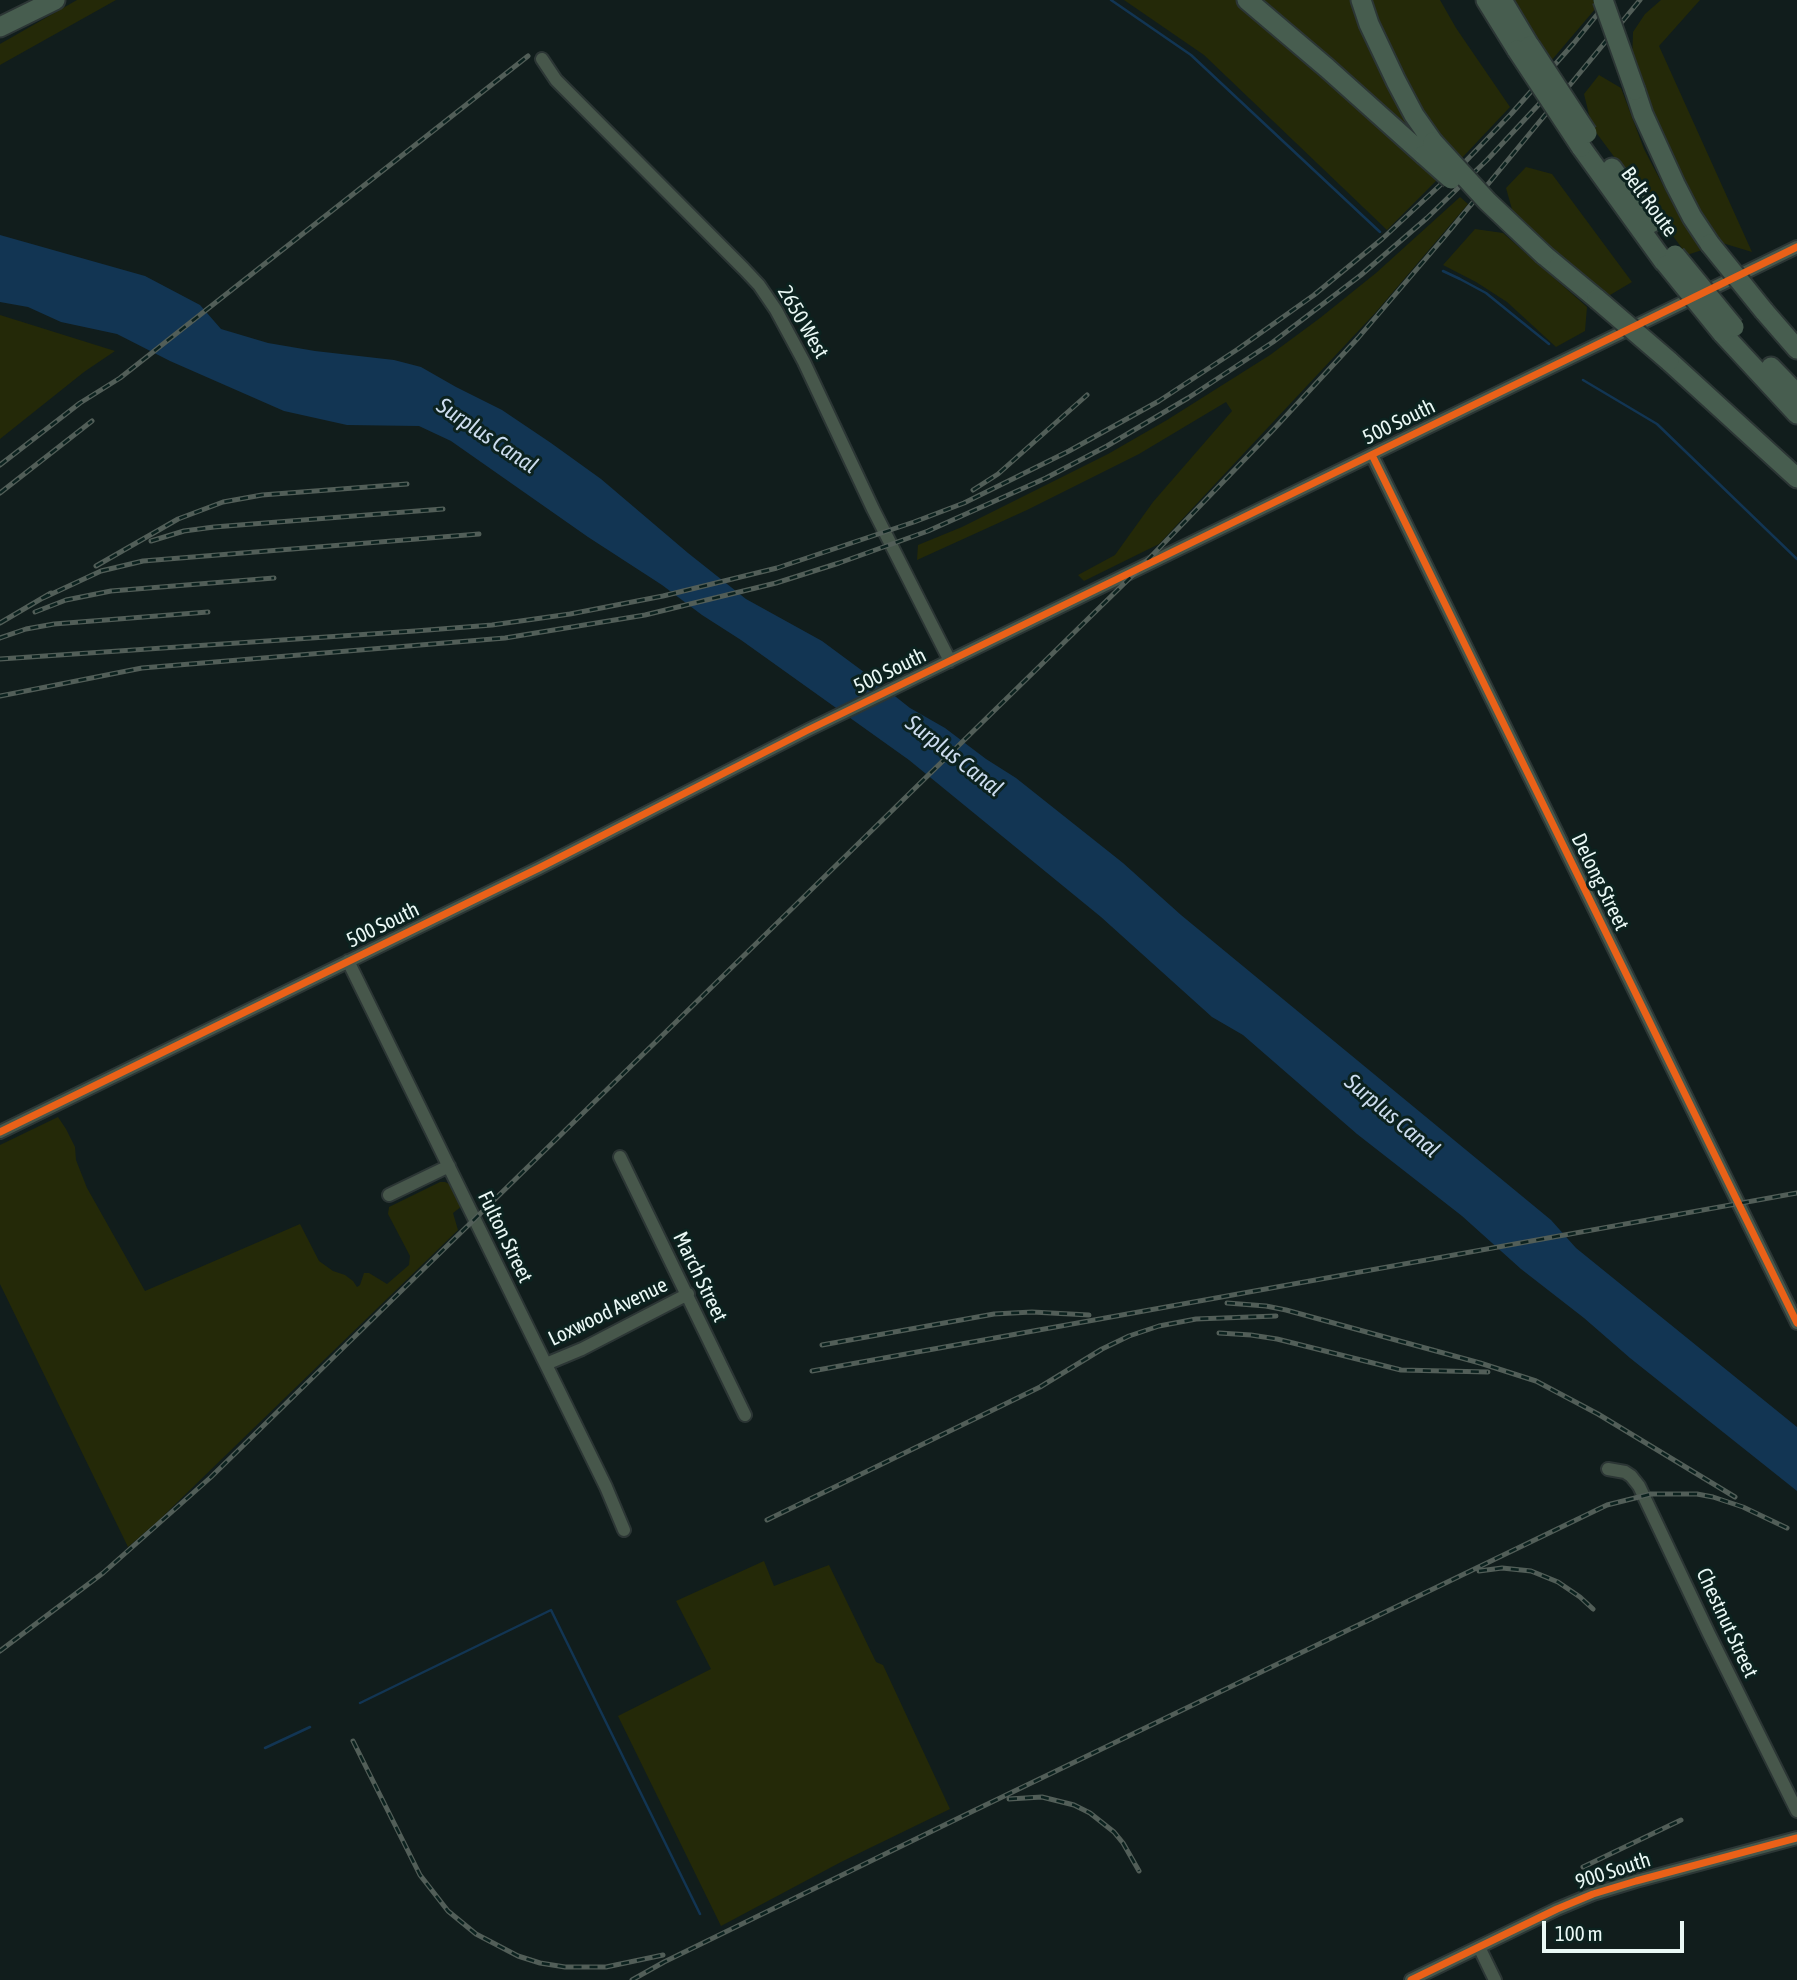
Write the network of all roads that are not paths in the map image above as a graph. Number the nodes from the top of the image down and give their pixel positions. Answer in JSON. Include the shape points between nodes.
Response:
{"nodes":[{"id":1,"x":38,"y":0,"type":"edge"},
{"id":2,"x":55,"y":0,"type":"edge"},
{"id":3,"x":1247,"y":0,"type":"edge"},
{"id":4,"x":1361,"y":0,"type":"edge"},
{"id":5,"x":1486,"y":0,"type":"edge"},
{"id":6,"x":1502,"y":0,"type":"edge"},
{"id":7,"x":1603,"y":0,"type":"edge"},
{"id":8,"x":0,"y":24,"type":"edge"},
{"id":9,"x":1523,"y":48,"type":"junction"},
{"id":10,"x":542,"y":59,"type":"dead end"},
{"id":11,"x":1429,"y":148,"type":"junction"},
{"id":12,"x":1797,"y":247,"type":"edge"},
{"id":13,"x":1728,"y":330,"type":"junction"},
{"id":14,"x":1797,"y":349,"type":"edge"},
{"id":15,"x":1797,"y":394,"type":"edge"},
{"id":16,"x":1797,"y":414,"type":"edge"},
{"id":17,"x":1372,"y":455,"type":"junction"},
{"id":18,"x":1797,"y":478,"type":"edge"},
{"id":19,"x":950,"y":661,"type":"junction"},
{"id":20,"x":348,"y":961,"type":"junction"},
{"id":21,"x":0,"y":1132,"type":"edge"},
{"id":22,"x":620,"y":1157,"type":"dead end"},
{"id":23,"x":449,"y":1166,"type":"junction"},
{"id":24,"x":389,"y":1195,"type":"dead end"},
{"id":25,"x":688,"y":1294,"type":"junction"},
{"id":26,"x":1797,"y":1323,"type":"edge"},
{"id":27,"x":546,"y":1364,"type":"junction"},
{"id":28,"x":745,"y":1415,"type":"dead end"},
{"id":29,"x":1608,"y":1469,"type":"dead end"},
{"id":30,"x":624,"y":1530,"type":"dead end"},
{"id":31,"x":1797,"y":1811,"type":"edge"},
{"id":32,"x":1797,"y":1838,"type":"edge"},
{"id":33,"x":1479,"y":1947,"type":"junction"},
{"id":34,"x":1411,"y":1980,"type":"edge"},
{"id":35,"x":1495,"y":1980,"type":"edge"}],
"edges":[{"from":1,"to":8,"type":"highway"},
{"from":2,"to":8,"type":"highway"},
{"from":3,"to":11,"type":"highway"},
{"from":4,"to":11,"type":"highway","via":[[1368,24]]},
{"from":5,"to":9,"type":"highway","name":"Belt Route"},
{"from":6,"to":9,"type":"highway","name":"Belt Route"},
{"from":7,"to":14,"type":"highway","bridge":true,"via":[[1643,114],[1692,217]]},
{"from":9,"to":13,"type":"highway","name":"Belt Route","bridge":true,"via":[[1669,258]]},
{"from":10,"to":19,"type":"street","name":"2650 West","via":[[556,80],[744,269],[776,310]]},
{"from":11,"to":18,"type":"highway","bridge":true},
{"from":12,"to":17,"type":"street","name":"500 South"},
{"from":13,"to":15,"type":"highway","name":"Belt Route"},
{"from":13,"to":16,"type":"highway","name":"Belt Route"},
{"from":17,"to":19,"type":"street","name":"500 South"},
{"from":17,"to":26,"type":"street","name":"Delong Street"},
{"from":19,"to":20,"type":"street","name":"500 South"},
{"from":20,"to":21,"type":"street","name":"500 South"},
{"from":20,"to":23,"type":"street","name":"Fulton Street"},
{"from":22,"to":25,"type":"street","name":"March Street"},
{"from":23,"to":24,"type":"street"},
{"from":23,"to":27,"type":"street","name":"Fulton Street"},
{"from":25,"to":27,"type":"street","name":"Loxwood Avenue"},
{"from":25,"to":28,"type":"street","name":"March Street"},
{"from":27,"to":30,"type":"street","name":"Fulton Street"},
{"from":29,"to":31,"type":"street","name":"Chestnut Street","via":[[1625,1472],[1640,1486]]},
{"from":32,"to":33,"type":"street","name":"900 South","via":[[1593,1894]]},
{"from":33,"to":34,"type":"street","name":"900 South"},
{"from":33,"to":35,"type":"street"}]}
